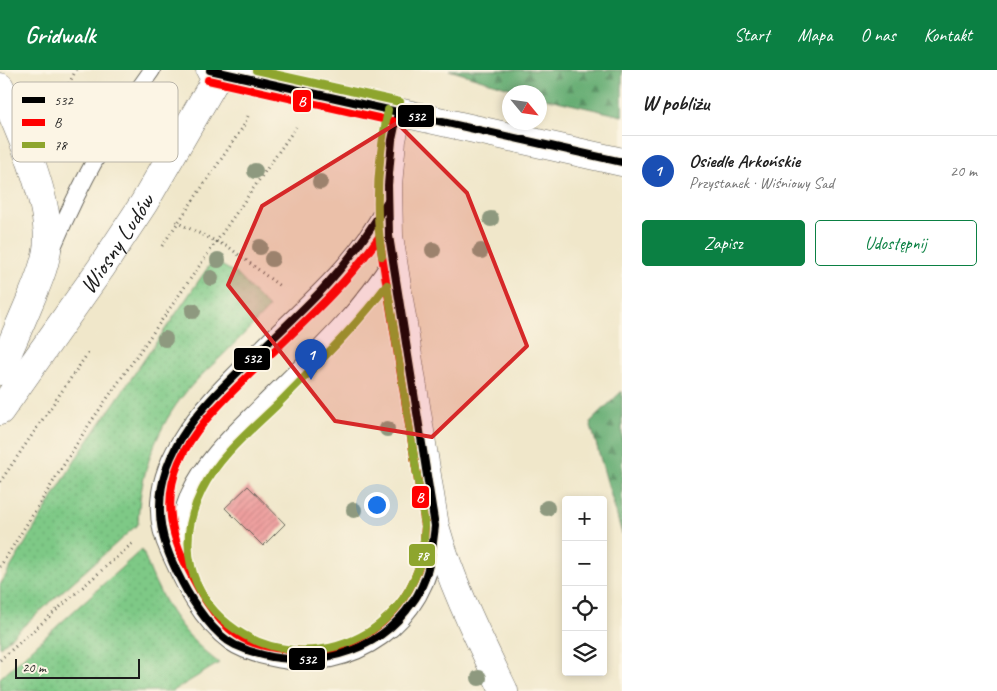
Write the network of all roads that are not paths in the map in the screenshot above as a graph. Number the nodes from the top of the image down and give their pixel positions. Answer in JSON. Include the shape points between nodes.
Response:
{"nodes":[{"id":1,"x":152,"y":70,"type":"edge"},
{"id":2,"x":217,"y":71,"type":"edge"},
{"id":3,"x":144,"y":82,"type":"edge"},
{"id":4,"x":0,"y":87,"type":"edge"},
{"id":5,"x":398,"y":112,"type":"junction"},
{"id":6,"x":12,"y":116,"type":"edge"},
{"id":7,"x":178,"y":142,"type":"edge"},
{"id":8,"x":31,"y":162,"type":"edge"},
{"id":9,"x":94,"y":162,"type":"edge"},
{"id":10,"x":167,"y":162,"type":"edge"},
{"id":11,"x":622,"y":162,"type":"edge"},
{"id":12,"x":387,"y":202,"type":"junction"},
{"id":13,"x":392,"y":259,"type":"junction"},
{"id":14,"x":37,"y":286,"type":"junction"},
{"id":15,"x":0,"y":371,"type":"edge"},
{"id":16,"x":0,"y":411,"type":"edge"},
{"id":17,"x":435,"y":526,"type":"junction"},
{"id":18,"x":183,"y":581,"type":"junction"},
{"id":19,"x":504,"y":691,"type":"edge"}],
"edges":[{"from":1,"to":3,"type":"lane","name":"Wiosny Ludów"},
{"from":2,"to":5,"type":"street"},
{"from":2,"to":7,"type":"street","name":"Wiosny Ludów"},
{"from":4,"to":6,"type":"street"},
{"from":5,"to":11,"type":"street"},
{"from":5,"to":12,"type":"street","via":[[392,140]]},
{"from":8,"to":14,"type":"street","via":[[45,216],[47,250]]},
{"from":9,"to":14,"type":"lane","name":"Wiosny Ludów"},
{"from":10,"to":16,"type":"street","name":"Wiosny Ludów","via":[[144,204]]},
{"from":12,"to":13,"type":"street"},
{"from":12,"to":18,"type":"lane","via":[[357,249],[216,393],[174,449],[160,490],[159,519],[167,549]]},
{"from":13,"to":17,"type":"street"},
{"from":13,"to":18,"type":"lane","via":[[358,306],[219,449],[198,477],[183,512],[180,529],[179,560]]},
{"from":14,"to":15,"type":"street","name":"Wiosny Ludów"},
{"from":17,"to":18,"type":"lane","via":[[431,569],[402,620],[367,647],[339,658],[306,663],[285,662],[232,644],[203,616]]},
{"from":17,"to":19,"type":"street","via":[[470,618]]}]}
